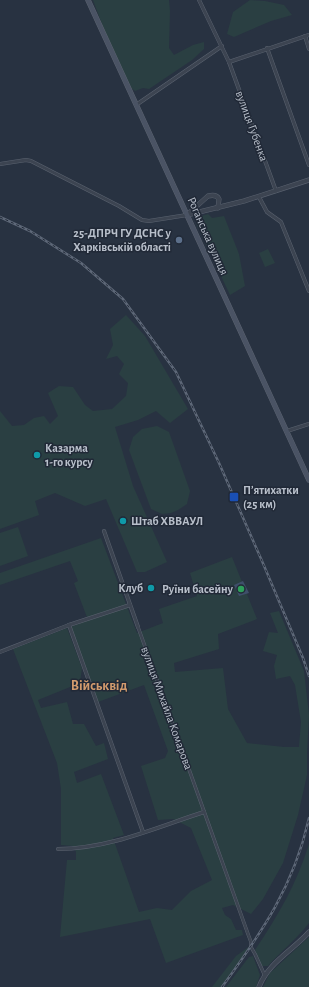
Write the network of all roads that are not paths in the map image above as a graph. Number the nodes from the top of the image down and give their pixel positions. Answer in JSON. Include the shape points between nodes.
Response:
{"nodes":[{"id":1,"x":88,"y":0,"type":"edge"},
{"id":2,"x":199,"y":0,"type":"edge"},
{"id":3,"x":309,"y":35,"type":"edge"},
{"id":4,"x":305,"y":36,"type":"junction"},
{"id":5,"x":222,"y":46,"type":"junction"},
{"id":6,"x":267,"y":48,"type":"junction"},
{"id":7,"x":309,"y":49,"type":"edge"},
{"id":8,"x":229,"y":62,"type":"junction"},
{"id":9,"x":136,"y":105,"type":"junction"},
{"id":10,"x":0,"y":164,"type":"edge"},
{"id":11,"x":309,"y":165,"type":"edge"},
{"id":12,"x":309,"y":180,"type":"edge"},
{"id":13,"x":276,"y":191,"type":"junction"},
{"id":14,"x":258,"y":197,"type":"junction"},
{"id":15,"x":218,"y":208,"type":"junction"},
{"id":16,"x":188,"y":215,"type":"junction"},
{"id":17,"x":309,"y":291,"type":"edge"},
{"id":18,"x":309,"y":424,"type":"edge"},
{"id":19,"x":287,"y":431,"type":"junction"},
{"id":20,"x":309,"y":480,"type":"edge"},
{"id":21,"x":104,"y":531,"type":"dead end"},
{"id":22,"x":130,"y":605,"type":"junction"},
{"id":23,"x":69,"y":625,"type":"junction"},
{"id":24,"x":138,"y":627,"type":"joint"},
{"id":25,"x":0,"y":652,"type":"edge"},
{"id":26,"x":204,"y":812,"type":"junction"},
{"id":27,"x":143,"y":832,"type":"junction"},
{"id":28,"x":58,"y":849,"type":"dead end"},
{"id":29,"x":308,"y":934,"type":"edge"},
{"id":30,"x":265,"y":976,"type":"junction"},
{"id":31,"x":259,"y":987,"type":"edge"}],
"edges":[{"from":1,"to":9,"type":"main road","name":"Роганська вулиця"},
{"from":2,"to":5,"type":"street","name":"вулиця Губенка"},
{"from":3,"to":4,"type":"street"},
{"from":4,"to":6,"type":"street"},
{"from":4,"to":7,"type":"street"},
{"from":5,"to":8,"type":"street","name":"вулиця Губенка"},
{"from":5,"to":9,"type":"street"},
{"from":6,"to":8,"type":"street"},
{"from":6,"to":11,"type":"street"},
{"from":8,"to":13,"type":"street","name":"вулиця Губенка"},
{"from":9,"to":16,"type":"main road","name":"Роганська вулиця"},
{"from":10,"to":16,"type":"street","via":[[31,161],[146,221]]},
{"from":12,"to":13,"type":"street"},
{"from":13,"to":14,"type":"street"},
{"from":14,"to":15,"type":"street"},
{"from":14,"to":17,"type":"street","via":[[267,212],[281,222]]},
{"from":15,"to":16,"type":"street"},
{"from":15,"to":16,"type":"street","via":[[219,199],[212,195]]},
{"from":16,"to":19,"type":"main road","name":"Роганська вулиця"},
{"from":18,"to":19,"type":"street"},
{"from":19,"to":20,"type":"main road","name":"Роганська вулиця"},
{"from":21,"to":22,"type":"street","name":"вулиця Михайла Комарова"},
{"from":22,"to":23,"type":"street"},
{"from":22,"to":24,"type":"street","name":"вулиця Михайла Комарова"},
{"from":23,"to":25,"type":"street"},
{"from":23,"to":27,"type":"street"},
{"from":24,"to":26,"type":"street","name":"вулиця Михайла Комарова"},
{"from":26,"to":27,"type":"street"},
{"from":26,"to":30,"type":"street","name":"вулиця Михайла Комарова","via":[[252,942],[251,947]]},
{"from":27,"to":28,"type":"street","via":[[89,847]]},
{"from":29,"to":30,"type":"street","via":[[280,958]]},
{"from":30,"to":31,"type":"street"}]}
